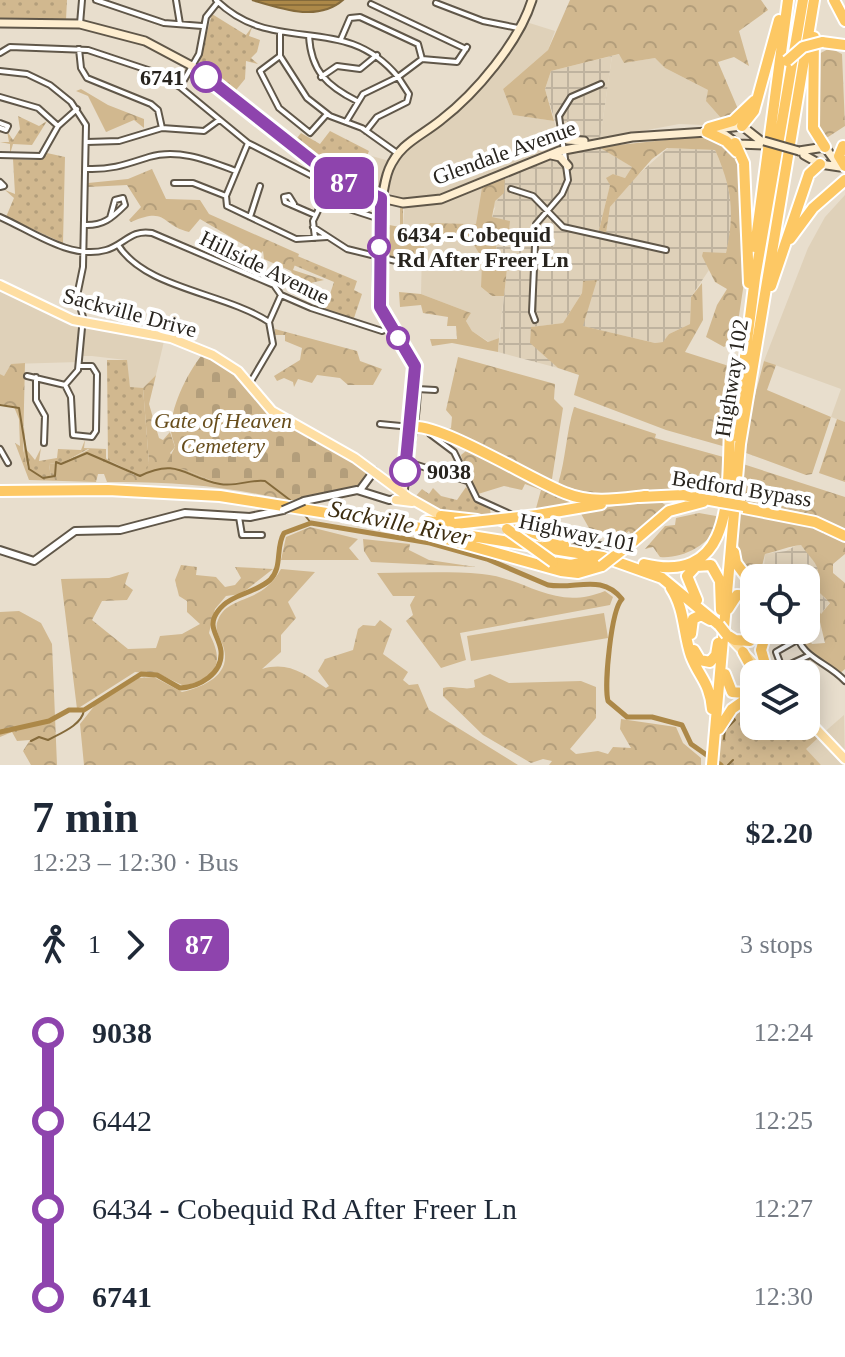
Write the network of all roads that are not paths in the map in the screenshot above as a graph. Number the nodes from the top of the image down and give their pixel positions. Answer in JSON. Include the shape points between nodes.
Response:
{"nodes":[{"id":1,"x":82,"y":0,"type":"edge"},
{"id":2,"x":96,"y":0,"type":"edge"},
{"id":3,"x":176,"y":0,"type":"edge"},
{"id":4,"x":532,"y":0,"type":"edge"},
{"id":5,"x":786,"y":0,"type":"edge"},
{"id":6,"x":803,"y":0,"type":"edge"},
{"id":7,"x":815,"y":0,"type":"edge"},
{"id":8,"x":834,"y":0,"type":"edge"},
{"id":9,"x":217,"y":1,"type":"edge"},
{"id":10,"x":436,"y":3,"type":"dead end"},
{"id":11,"x":371,"y":4,"type":"dead end"},
{"id":12,"x":845,"y":21,"type":"edge"},
{"id":13,"x":0,"y":23,"type":"edge"},
{"id":14,"x":80,"y":24,"type":"junction"},
{"id":15,"x":180,"y":24,"type":"junction"},
{"id":16,"x":202,"y":26,"type":"junction"},
{"id":17,"x":521,"y":29,"type":"junction"},
{"id":18,"x":280,"y":33,"type":"junction"},
{"id":19,"x":309,"y":36,"type":"junction"},
{"id":20,"x":341,"y":39,"type":"junction"},
{"id":21,"x":845,"y":45,"type":"edge"},
{"id":22,"x":79,"y":49,"type":"junction"},
{"id":23,"x":0,"y":53,"type":"edge"},
{"id":24,"x":378,"y":55,"type":"junction"},
{"id":25,"x":280,"y":56,"type":"junction"},
{"id":26,"x":422,"y":59,"type":"junction"},
{"id":27,"x":192,"y":66,"type":"junction"},
{"id":28,"x":0,"y":71,"type":"edge"},
{"id":29,"x":321,"y":77,"type":"junction"},
{"id":30,"x":398,"y":77,"type":"junction"},
{"id":31,"x":601,"y":84,"type":"dead end"},
{"id":32,"x":180,"y":87,"type":"junction"},
{"id":33,"x":760,"y":93,"type":"junction"},
{"id":34,"x":776,"y":95,"type":"junction"},
{"id":35,"x":0,"y":97,"type":"edge"},
{"id":36,"x":357,"y":101,"type":"junction"},
{"id":37,"x":77,"y":109,"type":"junction"},
{"id":38,"x":327,"y":114,"type":"junction"},
{"id":39,"x":219,"y":120,"type":"junction"},
{"id":40,"x":346,"y":122,"type":"junction"},
{"id":41,"x":58,"y":126,"type":"junction"},
{"id":42,"x":162,"y":128,"type":"junction"},
{"id":43,"x":742,"y":128,"type":"junction"},
{"id":44,"x":708,"y":130,"type":"junction"},
{"id":45,"x":366,"y":131,"type":"junction"},
{"id":46,"x":560,"y":133,"type":"junction"},
{"id":47,"x":736,"y":141,"type":"junction"},
{"id":48,"x":87,"y":142,"type":"junction"},
{"id":49,"x":248,"y":143,"type":"junction"},
{"id":50,"x":764,"y":143,"type":"junction"},
{"id":51,"x":582,"y":144,"type":"junction"},
{"id":52,"x":844,"y":145,"type":"edge"},
{"id":53,"x":563,"y":148,"type":"junction"},
{"id":54,"x":553,"y":149,"type":"junction"},
{"id":55,"x":397,"y":153,"type":"junction"},
{"id":56,"x":0,"y":155,"type":"edge"},
{"id":57,"x":546,"y":156,"type":"junction"},
{"id":58,"x":825,"y":157,"type":"junction"},
{"id":59,"x":568,"y":166,"type":"junction"},
{"id":60,"x":845,"y":167,"type":"edge"},
{"id":61,"x":87,"y":169,"type":"junction"},
{"id":62,"x":744,"y":169,"type":"junction"},
{"id":63,"x":236,"y":171,"type":"junction"},
{"id":64,"x":845,"y":180,"type":"edge"},
{"id":65,"x":174,"y":183,"type":"dead end"},
{"id":66,"x":385,"y":183,"type":"junction"},
{"id":67,"x":260,"y":186,"type":"dead end"},
{"id":68,"x":511,"y":189,"type":"dead end"},
{"id":69,"x":226,"y":196,"type":"junction"},
{"id":70,"x":382,"y":196,"type":"junction"},
{"id":71,"x":394,"y":200,"type":"junction"},
{"id":72,"x":556,"y":200,"type":"junction"},
{"id":73,"x":294,"y":204,"type":"dead end"},
{"id":74,"x":346,"y":208,"type":"dead end"},
{"id":75,"x":547,"y":210,"type":"junction"},
{"id":76,"x":315,"y":215,"type":"junction"},
{"id":77,"x":380,"y":215,"type":"junction"},
{"id":78,"x":0,"y":217,"type":"edge"},
{"id":79,"x":250,"y":217,"type":"junction"},
{"id":80,"x":110,"y":218,"type":"junction"},
{"id":81,"x":554,"y":219,"type":"junction"},
{"id":82,"x":84,"y":225,"type":"junction"},
{"id":83,"x":313,"y":227,"type":"junction"},
{"id":84,"x":327,"y":237,"type":"junction"},
{"id":85,"x":315,"y":238,"type":"junction"},
{"id":86,"x":118,"y":245,"type":"junction"},
{"id":87,"x":83,"y":250,"type":"junction"},
{"id":88,"x":666,"y":250,"type":"dead end"},
{"id":89,"x":781,"y":255,"type":"junction"},
{"id":90,"x":379,"y":259,"type":"junction"},
{"id":91,"x":412,"y":265,"type":"dead end"},
{"id":92,"x":752,"y":282,"type":"junction"},
{"id":93,"x":0,"y":285,"type":"edge"},
{"id":94,"x":281,"y":295,"type":"junction"},
{"id":95,"x":535,"y":320,"type":"dead end"},
{"id":96,"x":269,"y":322,"type":"junction"},
{"id":97,"x":82,"y":323,"type":"junction"},
{"id":98,"x":759,"y":326,"type":"junction"},
{"id":99,"x":389,"y":328,"type":"junction"},
{"id":100,"x":79,"y":366,"type":"junction"},
{"id":101,"x":737,"y":371,"type":"junction"},
{"id":102,"x":27,"y":376,"type":"dead end"},
{"id":103,"x":36,"y":377,"type":"junction"},
{"id":104,"x":65,"y":385,"type":"junction"},
{"id":105,"x":248,"y":385,"type":"junction"},
{"id":106,"x":415,"y":388,"type":"junction"},
{"id":107,"x":435,"y":390,"type":"dead end"},
{"id":108,"x":380,"y":424,"type":"dead end"},
{"id":109,"x":411,"y":427,"type":"junction"},
{"id":110,"x":44,"y":443,"type":"dead end"},
{"id":111,"x":451,"y":447,"type":"junction"},
{"id":112,"x":470,"y":447,"type":"junction"},
{"id":113,"x":0,"y":449,"type":"edge"},
{"id":114,"x":8,"y":463,"type":"dead end"},
{"id":115,"x":411,"y":463,"type":"dead end"},
{"id":116,"x":374,"y":471,"type":"junction"},
{"id":117,"x":732,"y":472,"type":"junction"},
{"id":118,"x":404,"y":481,"type":"junction"},
{"id":119,"x":467,"y":481,"type":"junction"},
{"id":120,"x":391,"y":485,"type":"junction"},
{"id":121,"x":0,"y":490,"type":"edge"},
{"id":122,"x":360,"y":490,"type":"junction"},
{"id":123,"x":646,"y":496,"type":"junction"},
{"id":124,"x":399,"y":497,"type":"junction"},
{"id":125,"x":721,"y":503,"type":"junction"},
{"id":126,"x":741,"y":508,"type":"junction"},
{"id":127,"x":328,"y":512,"type":"junction"},
{"id":128,"x":441,"y":516,"type":"junction"},
{"id":129,"x":239,"y":517,"type":"junction"},
{"id":130,"x":392,"y":519,"type":"junction"},
{"id":131,"x":845,"y":534,"type":"edge"},
{"id":132,"x":262,"y":535,"type":"dead end"},
{"id":133,"x":618,"y":548,"type":"dead end"},
{"id":134,"x":577,"y":549,"type":"junction"},
{"id":135,"x":0,"y":550,"type":"edge"},
{"id":136,"x":607,"y":555,"type":"junction"},
{"id":137,"x":620,"y":560,"type":"junction"},
{"id":138,"x":553,"y":562,"type":"junction"},
{"id":139,"x":740,"y":565,"type":"edge"},
{"id":140,"x":602,"y":566,"type":"junction"},
{"id":141,"x":662,"y":578,"type":"junction"},
{"id":142,"x":740,"y":595,"type":"edge"},
{"id":143,"x":704,"y":612,"type":"junction"},
{"id":144,"x":724,"y":631,"type":"junction"},
{"id":145,"x":740,"y":637,"type":"edge"},
{"id":146,"x":790,"y":644,"type":"edge"},
{"id":147,"x":800,"y":644,"type":"edge"},
{"id":148,"x":743,"y":652,"type":"junction"},
{"id":149,"x":808,"y":656,"type":"junction"},
{"id":150,"x":747,"y":660,"type":"edge"},
{"id":151,"x":751,"y":660,"type":"edge"},
{"id":152,"x":845,"y":681,"type":"edge"},
{"id":153,"x":740,"y":693,"type":"edge"},
{"id":154,"x":740,"y":705,"type":"edge"},
{"id":155,"x":712,"y":709,"type":"junction"},
{"id":156,"x":820,"y":733,"type":"edge"},
{"id":157,"x":711,"y":748,"type":"junction"},
{"id":158,"x":845,"y":759,"type":"edge"},
{"id":159,"x":710,"y":765,"type":"edge"}],
"edges":[{"from":1,"to":14,"type":"street"},
{"from":2,"to":15,"type":"street"},
{"from":3,"to":15,"type":"street"},
{"from":4,"to":17,"type":"main road"},
{"from":5,"to":33,"type":"highway"},
{"from":5,"to":34,"type":"highway"},
{"from":6,"to":92,"type":"highway","name":"Highway 102"},
{"from":7,"to":58,"type":"highway","via":[[813,128]]},
{"from":7,"to":98,"type":"highway","name":"Highway 102"},
{"from":8,"to":12,"type":"highway"},
{"from":9,"to":16,"type":"street"},
{"from":9,"to":18,"type":"street","via":[[243,20]]},
{"from":10,"to":17,"type":"street"},
{"from":11,"to":26,"type":"street","via":[[466,48],[457,62]]},
{"from":13,"to":14,"type":"main road","name":"Glendale Avenue"},
{"from":14,"to":27,"type":"main road","name":"Glendale Avenue","via":[[145,41]]},
{"from":15,"to":16,"type":"street"},
{"from":16,"to":27,"type":"street"},
{"from":17,"to":55,"type":"main road","via":[[451,112]]},
{"from":18,"to":19,"type":"street"},
{"from":18,"to":25,"type":"street"},
{"from":19,"to":20,"type":"street"},
{"from":19,"to":29,"type":"street"},
{"from":20,"to":24,"type":"street"},
{"from":20,"to":26,"type":"street","via":[[348,20],[357,16],[418,44]]},
{"from":21,"to":34,"type":"highway","bridge":true,"via":[[822,42],[803,47],[787,61]]},
{"from":22,"to":23,"type":"street","via":[[10,47]]},
{"from":22,"to":32,"type":"street","via":[[154,72]]},
{"from":22,"to":42,"type":"street","via":[[87,78],[151,104]]},
{"from":24,"to":29,"type":"street","via":[[365,67],[337,66]]},
{"from":24,"to":30,"type":"street"},
{"from":25,"to":38,"type":"street","via":[[300,89]]},
{"from":25,"to":38,"type":"street","via":[[260,71],[279,108],[310,133]]},
{"from":26,"to":30,"type":"street"},
{"from":27,"to":32,"type":"street"},
{"from":27,"to":70,"type":"main road","name":"Glendale Avenue","via":[[327,172]]},
{"from":28,"to":37,"type":"street","via":[[42,80]]},
{"from":29,"to":36,"type":"street"},
{"from":30,"to":36,"type":"street"},
{"from":30,"to":45,"type":"street","via":[[409,94],[407,102],[377,117]]},
{"from":31,"to":46,"type":"street","via":[[567,101],[559,116]]},
{"from":32,"to":39,"type":"street"},
{"from":33,"to":43,"type":"highway"},
{"from":33,"to":44,"type":"highway","via":[[740,116]]},
{"from":34,"to":92,"type":"highway"},
{"from":35,"to":41,"type":"street","via":[[38,108]]},
{"from":36,"to":40,"type":"street"},
{"from":37,"to":41,"type":"street"},
{"from":37,"to":48,"type":"street"},
{"from":38,"to":40,"type":"street"},
{"from":39,"to":42,"type":"street","via":[[204,131]]},
{"from":39,"to":49,"type":"street"},
{"from":40,"to":45,"type":"street"},
{"from":41,"to":56,"type":"street","via":[[41,156]]},
{"from":42,"to":48,"type":"street","via":[[119,141]]},
{"from":43,"to":44,"type":"main road","name":"Glendale Avenue"},
{"from":43,"to":47,"type":"main road"},
{"from":43,"to":47,"type":"main road"},
{"from":43,"to":50,"type":"main road","name":"Glendale Avenue"},
{"from":44,"to":47,"type":"main road","name":"Glendale Avenue"},
{"from":44,"to":51,"type":"main road","name":"Glendale Avenue"},
{"from":44,"to":62,"type":"highway","via":[[734,148]]},
{"from":45,"to":55,"type":"street"},
{"from":46,"to":51,"type":"main road"},
{"from":46,"to":53,"type":"street"},
{"from":46,"to":54,"type":"main road"},
{"from":47,"to":50,"type":"main road","name":"Glendale Avenue"},
{"from":47,"to":62,"type":"highway"},
{"from":48,"to":61,"type":"street"},
{"from":49,"to":63,"type":"street"},
{"from":49,"to":76,"type":"street","via":[[326,183],[328,190]]},
{"from":50,"to":58,"type":"main road","name":"Glendale Avenue","bridge":true},
{"from":51,"to":53,"type":"main road","name":"Glendale Avenue"},
{"from":51,"to":59,"type":"main road","via":[[570,154]]},
{"from":52,"to":58,"type":"highway"},
{"from":52,"to":60,"type":"highway","via":[[839,156]]},
{"from":53,"to":54,"type":"main road","name":"Glendale Avenue"},
{"from":53,"to":57,"type":"main road","name":"Glendale Avenue"},
{"from":53,"to":59,"type":"street"},
{"from":54,"to":71,"type":"main road","name":"Glendale Avenue","via":[[440,196]]},
{"from":55,"to":66,"type":"main road"},
{"from":57,"to":59,"type":"main road","via":[[558,156]]},
{"from":57,"to":71,"type":"main road","name":"Glendale Avenue","via":[[439,200]]},
{"from":58,"to":60,"type":"main road"},
{"from":58,"to":89,"type":"highway","via":[[810,171]]},
{"from":59,"to":72,"type":"street","via":[[566,185]]},
{"from":61,"to":63,"type":"street","via":[[117,169],[170,154],[199,157]]},
{"from":61,"to":82,"type":"street"},
{"from":62,"to":92,"type":"highway"},
{"from":63,"to":69,"type":"street"},
{"from":64,"to":89,"type":"highway","via":[[807,216]]},
{"from":65,"to":69,"type":"street","via":[[193,183]]},
{"from":66,"to":70,"type":"main road"},
{"from":66,"to":71,"type":"main road"},
{"from":67,"to":79,"type":"street"},
{"from":68,"to":75,"type":"street","via":[[527,192]]},
{"from":69,"to":79,"type":"street","via":[[229,208]]},
{"from":70,"to":71,"type":"main road","name":"Glendale Avenue"},
{"from":70,"to":77,"type":"main road"},
{"from":71,"to":77,"type":"main road"},
{"from":72,"to":75,"type":"street"},
{"from":72,"to":81,"type":"street"},
{"from":73,"to":76,"type":"street"},
{"from":74,"to":77,"type":"street"},
{"from":75,"to":81,"type":"street"},
{"from":75,"to":95,"type":"street","via":[[536,224]]},
{"from":76,"to":83,"type":"street"},
{"from":77,"to":90,"type":"main road"},
{"from":78,"to":87,"type":"street","via":[[68,249]]},
{"from":79,"to":85,"type":"street","via":[[296,239]]},
{"from":80,"to":80,"type":"street","via":[[115,200],[123,198],[125,205]]},
{"from":80,"to":82,"type":"street","via":[[99,226]]},
{"from":81,"to":88,"type":"street","via":[[566,228]]},
{"from":82,"to":87,"type":"street"},
{"from":83,"to":84,"type":"street"},
{"from":83,"to":85,"type":"street"},
{"from":84,"to":85,"type":"street"},
{"from":84,"to":90,"type":"street"},
{"from":86,"to":87,"type":"street","name":"Hillside Avenue"},
{"from":86,"to":94,"type":"street","name":"Hillside Avenue","via":[[136,232],[152,233],[274,285]]},
{"from":86,"to":96,"type":"street","via":[[148,274]]},
{"from":87,"to":97,"type":"street","via":[[77,296]]},
{"from":89,"to":98,"type":"highway"},
{"from":90,"to":91,"type":"street"},
{"from":90,"to":99,"type":"main road","via":[[380,307]]},
{"from":92,"to":101,"type":"highway"},
{"from":92,"to":117,"type":"highway","name":"Highway 102"},
{"from":93,"to":97,"type":"main road","name":"Sackville Drive"},
{"from":94,"to":96,"type":"street"},
{"from":94,"to":99,"type":"street","name":"Hillside Avenue","via":[[346,321],[382,331]]},
{"from":96,"to":105,"type":"street","via":[[273,344]]},
{"from":97,"to":100,"type":"street"},
{"from":97,"to":105,"type":"main road","name":"Sackville Drive","via":[[184,342],[232,366]]},
{"from":98,"to":126,"type":"highway","name":"Highway 102"},
{"from":99,"to":106,"type":"main road","via":[[412,356]]},
{"from":100,"to":104,"type":"street"},
{"from":100,"to":104,"type":"street","via":[[92,366],[97,374],[92,437],[74,437]]},
{"from":101,"to":117,"type":"highway"},
{"from":101,"to":136,"type":"highway","via":[[718,538],[678,568]]},
{"from":102,"to":103,"type":"street"},
{"from":103,"to":104,"type":"street"},
{"from":103,"to":110,"type":"street","via":[[36,400],[45,416]]},
{"from":105,"to":116,"type":"main road","name":"Sackville Drive","via":[[272,411]]},
{"from":106,"to":107,"type":"street"},
{"from":106,"to":109,"type":"main road"},
{"from":108,"to":109,"type":"street"},
{"from":109,"to":111,"type":"street","via":[[431,432]]},
{"from":109,"to":112,"type":"highway"},
{"from":109,"to":118,"type":"main road"},
{"from":111,"to":112,"type":"highway"},
{"from":111,"to":119,"type":"street"},
{"from":112,"to":123,"type":"highway","via":[[567,494],[605,501]]},
{"from":113,"to":114,"type":"street"},
{"from":115,"to":119,"type":"street"},
{"from":116,"to":120,"type":"main road","name":"Sackville Drive"},
{"from":116,"to":122,"type":"street"},
{"from":117,"to":144,"type":"highway","name":"Highway 102"},
{"from":118,"to":120,"type":"main road"},
{"from":118,"to":124,"type":"main road"},
{"from":119,"to":133,"type":"street","via":[[489,506],[580,542]]},
{"from":120,"to":124,"type":"main road","name":"Sackville Drive"},
{"from":121,"to":127,"type":"highway","name":"Highway 101","via":[[171,492]]},
{"from":121,"to":130,"type":"highway","name":"Highway 101","via":[[184,490]]},
{"from":122,"to":124,"type":"street"},
{"from":122,"to":129,"type":"street","bridge":true},
{"from":123,"to":125,"type":"highway","name":"Bedford Bypass","via":[[683,495]]},
{"from":123,"to":130,"type":"highway","name":"Bedford Bypass","bridge":true,"via":[[455,524]]},
{"from":124,"to":128,"type":"main road"},
{"from":125,"to":126,"type":"highway","name":"Bedford Bypass","bridge":true},
{"from":125,"to":140,"type":"highway","name":"Bedford Bypass","bridge":true,"via":[[682,505]]},
{"from":126,"to":131,"type":"highway","name":"Bedford Bypass","via":[[816,520]]},
{"from":126,"to":139,"type":"highway","via":[[734,556]]},
{"from":126,"to":144,"type":"highway","name":"Highway 102"},
{"from":127,"to":137,"type":"highway","name":"Highway 101"},
{"from":127,"to":140,"type":"highway","via":[[561,571],[578,573]]},
{"from":128,"to":134,"type":"highway","via":[[515,523]]},
{"from":128,"to":138,"type":"highway","bridge":true,"via":[[507,529]]},
{"from":129,"to":132,"type":"street","via":[[242,535]]},
{"from":129,"to":135,"type":"street","via":[[185,513],[120,530],[75,531],[34,561]]},
{"from":130,"to":134,"type":"highway","name":"Highway 101"},
{"from":134,"to":136,"type":"highway","name":"Highway 101"},
{"from":136,"to":143,"type":"highway","name":"Highway 101","via":[[662,576]]},
{"from":137,"to":138,"type":"highway"},
{"from":137,"to":141,"type":"highway","name":"Highway 101"},
{"from":138,"to":140,"type":"highway","via":[[575,570]]},
{"from":141,"to":143,"type":"highway","name":"Highway 101"},
{"from":141,"to":155,"type":"highway","via":[[678,599]]},
{"from":142,"to":144,"type":"highway","via":[[732,600]]},
{"from":143,"to":144,"type":"highway","name":"Highway 101"},
{"from":143,"to":144,"type":"highway","via":[[687,576],[702,563],[711,565],[720,581]]},
{"from":144,"to":145,"type":"highway"},
{"from":144,"to":148,"type":"main road"},
{"from":144,"to":153,"type":"highway","via":[[728,687]]},
{"from":144,"to":155,"type":"highway","name":"Highway 102"},
{"from":144,"to":157,"type":"highway","name":"Highway 102"},
{"from":146,"to":149,"type":"street","via":[[776,652],[782,668]]},
{"from":147,"to":149,"type":"street"},
{"from":148,"to":150,"type":"highway"},
{"from":148,"to":151,"type":"main road"},
{"from":149,"to":152,"type":"street"},
{"from":154,"to":157,"type":"highway","via":[[725,717]]},
{"from":155,"to":157,"type":"highway","name":"Highway 102"},
{"from":156,"to":158,"type":"main road"},
{"from":157,"to":159,"type":"highway","name":"Highway 102"}]}
